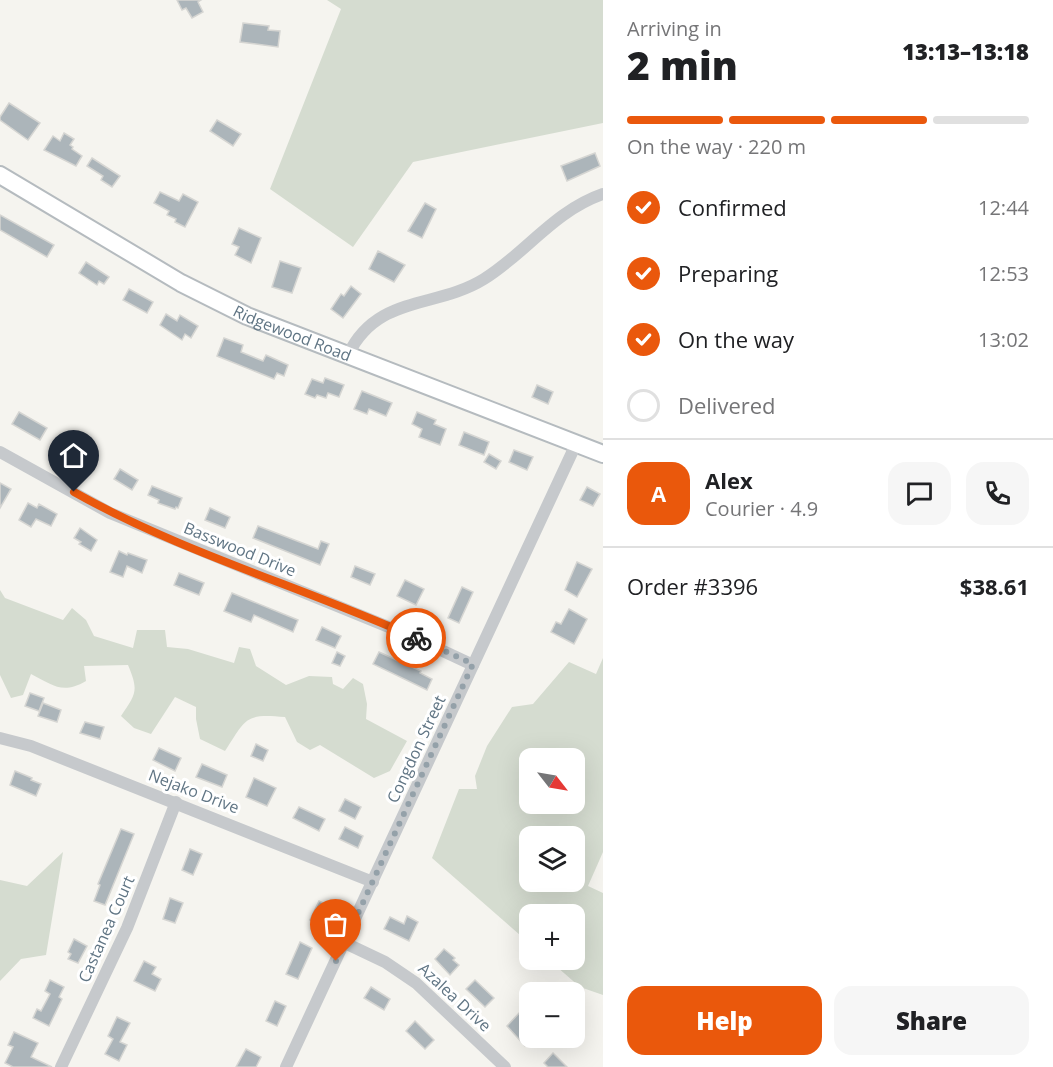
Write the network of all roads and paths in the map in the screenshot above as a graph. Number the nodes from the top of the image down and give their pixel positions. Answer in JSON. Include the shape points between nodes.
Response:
{"nodes":[{"id":1,"x":0,"y":175,"type":"edge"},
{"id":2,"x":603,"y":194,"type":"edge"},
{"id":3,"x":348,"y":355,"type":"junction"},
{"id":4,"x":576,"y":444,"type":"junction"},
{"id":5,"x":0,"y":452,"type":"edge"},
{"id":6,"x":603,"y":454,"type":"edge"},
{"id":7,"x":473,"y":664,"type":"junction"},
{"id":8,"x":0,"y":738,"type":"edge"},
{"id":9,"x":176,"y":802,"type":"junction"},
{"id":10,"x":373,"y":882,"type":"junction"},
{"id":11,"x":345,"y":943,"type":"junction"},
{"id":12,"x":61,"y":1067,"type":"edge"},
{"id":13,"x":286,"y":1067,"type":"edge"},
{"id":14,"x":505,"y":1067,"type":"edge"}],
"edges":[{"from":1,"to":3,"type":"main road","name":"Ridgewood Road","via":[[181,283],[248,316]]},
{"from":2,"to":3,"type":"street","via":[[564,213],[478,283],[382,316],[362,331]]},
{"from":3,"to":4,"type":"main road","name":"Ridgewood Road"},
{"from":4,"to":6,"type":"main road","name":"Ridgewood Road"},
{"from":4,"to":7,"type":"street","name":"Congdon Street"},
{"from":5,"to":7,"type":"street","name":"Basswood Drive","via":[[110,513]]},
{"from":7,"to":10,"type":"street","name":"Congdon Street"},
{"from":8,"to":9,"type":"street","name":"Nejako Drive","via":[[31,746]]},
{"from":9,"to":10,"type":"street","name":"Nejako Drive"},
{"from":9,"to":12,"type":"street","name":"Castanea Court","via":[[127,928]]},
{"from":10,"to":11,"type":"street","name":"Congdon Street"},
{"from":11,"to":13,"type":"street","name":"Congdon Street"},
{"from":11,"to":14,"type":"street","name":"Azalea Drive","via":[[400,970]]}]}
